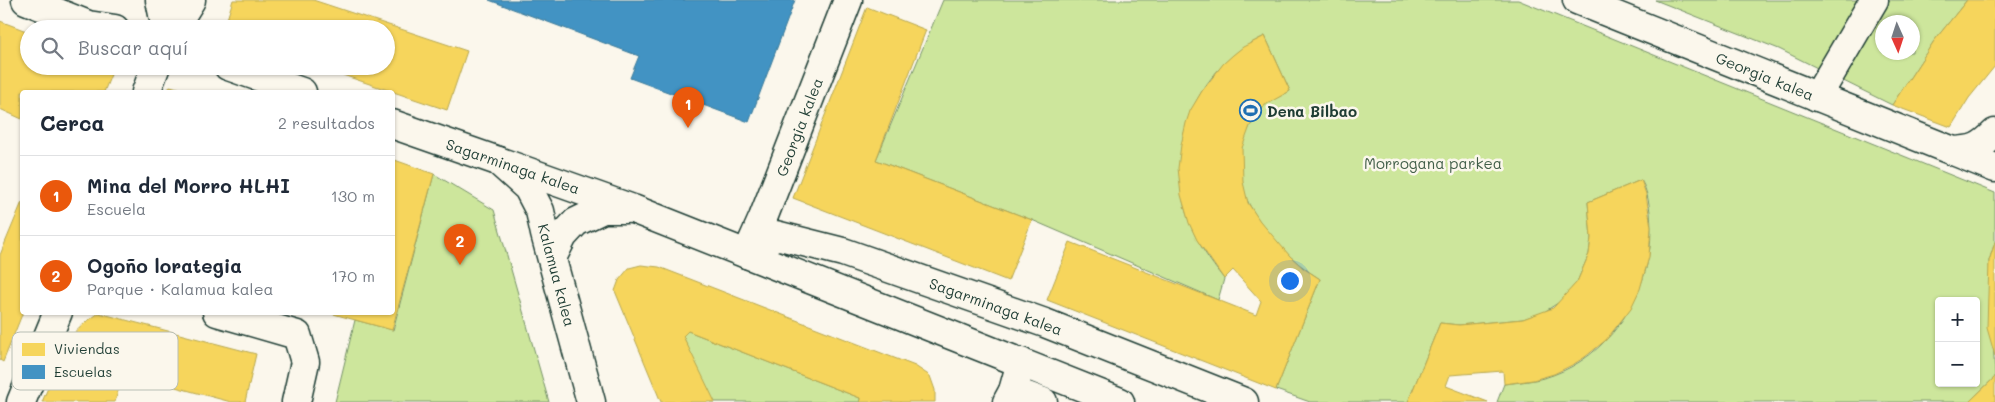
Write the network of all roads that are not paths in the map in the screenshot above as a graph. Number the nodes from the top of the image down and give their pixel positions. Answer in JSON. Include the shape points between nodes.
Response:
{"nodes":[{"id":1,"x":26,"y":0,"type":"edge"},
{"id":2,"x":160,"y":0,"type":"edge"},
{"id":3,"x":191,"y":0,"type":"edge"},
{"id":4,"x":848,"y":0,"type":"edge"},
{"id":5,"x":1577,"y":0,"type":"edge"},
{"id":6,"x":1874,"y":0,"type":"edge"},
{"id":7,"x":76,"y":20,"type":"edge"},
{"id":8,"x":164,"y":20,"type":"edge"},
{"id":9,"x":179,"y":20,"type":"edge"},
{"id":10,"x":153,"y":75,"type":"edge"},
{"id":11,"x":254,"y":75,"type":"edge"},
{"id":12,"x":147,"y":90,"type":"edge"},
{"id":13,"x":296,"y":90,"type":"edge"},
{"id":14,"x":1817,"y":97,"type":"junction"},
{"id":15,"x":395,"y":125,"type":"edge"},
{"id":16,"x":1995,"y":133,"type":"edge"},
{"id":17,"x":1953,"y":152,"type":"junction"},
{"id":18,"x":498,"y":161,"type":"junction"},
{"id":19,"x":1995,"y":168,"type":"edge"},
{"id":20,"x":633,"y":209,"type":"junction"},
{"id":21,"x":747,"y":254,"type":"junction"},
{"id":22,"x":552,"y":258,"type":"junction"},
{"id":23,"x":57,"y":315,"type":"edge"},
{"id":24,"x":227,"y":315,"type":"edge"},
{"id":25,"x":50,"y":332,"type":"edge"},
{"id":26,"x":1021,"y":362,"type":"junction"},
{"id":27,"x":26,"y":390,"type":"edge"},
{"id":28,"x":1010,"y":397,"type":"edge"},
{"id":29,"x":21,"y":402,"type":"edge"},
{"id":30,"x":296,"y":402,"type":"edge"},
{"id":31,"x":591,"y":402,"type":"edge"},
{"id":32,"x":1044,"y":402,"type":"edge"},
{"id":33,"x":1120,"y":402,"type":"edge"},
{"id":34,"x":1244,"y":402,"type":"edge"}],
"edges":[{"from":1,"to":7,"type":"street"},
{"from":2,"to":8,"type":"street"},
{"from":3,"to":9,"type":"street"},
{"from":4,"to":21,"type":"street","name":"Georgia kalea"},
{"from":5,"to":14,"type":"street","name":"Georgia kalea"},
{"from":6,"to":14,"type":"street"},
{"from":10,"to":12,"type":"street"},
{"from":11,"to":13,"type":"street"},
{"from":14,"to":17,"type":"street","name":"Georgia kalea"},
{"from":15,"to":18,"type":"street","name":"Sagarminaga kalea"},
{"from":16,"to":17,"type":"street","via":[[1980,147]]},
{"from":17,"to":19,"type":"street","name":"Georgia kalea"},
{"from":18,"to":20,"type":"street","name":"Sagarminaga kalea"},
{"from":18,"to":22,"type":"street","name":"Kalamua kalea","via":[[528,188],[540,211]]},
{"from":20,"to":21,"type":"street","name":"Sagarminaga kalea"},
{"from":20,"to":22,"type":"street","name":"Sagarminaga kalea","via":[[602,209],[576,222],[563,236]]},
{"from":21,"to":26,"type":"street","name":"Sagarminaga kalea"},
{"from":21,"to":34,"type":"street","name":"Sagarminaga kalea","via":[[776,235],[843,252],[1045,323]]},
{"from":22,"to":31,"type":"street","name":"Kalamua kalea"},
{"from":23,"to":25,"type":"street"},
{"from":24,"to":30,"type":"street","via":[[298,336],[305,362]]},
{"from":26,"to":28,"type":"street"},
{"from":26,"to":33,"type":"street","name":"Sagarminaga kalea"},
{"from":27,"to":29,"type":"street"},
{"from":28,"to":32,"type":"street"}]}
